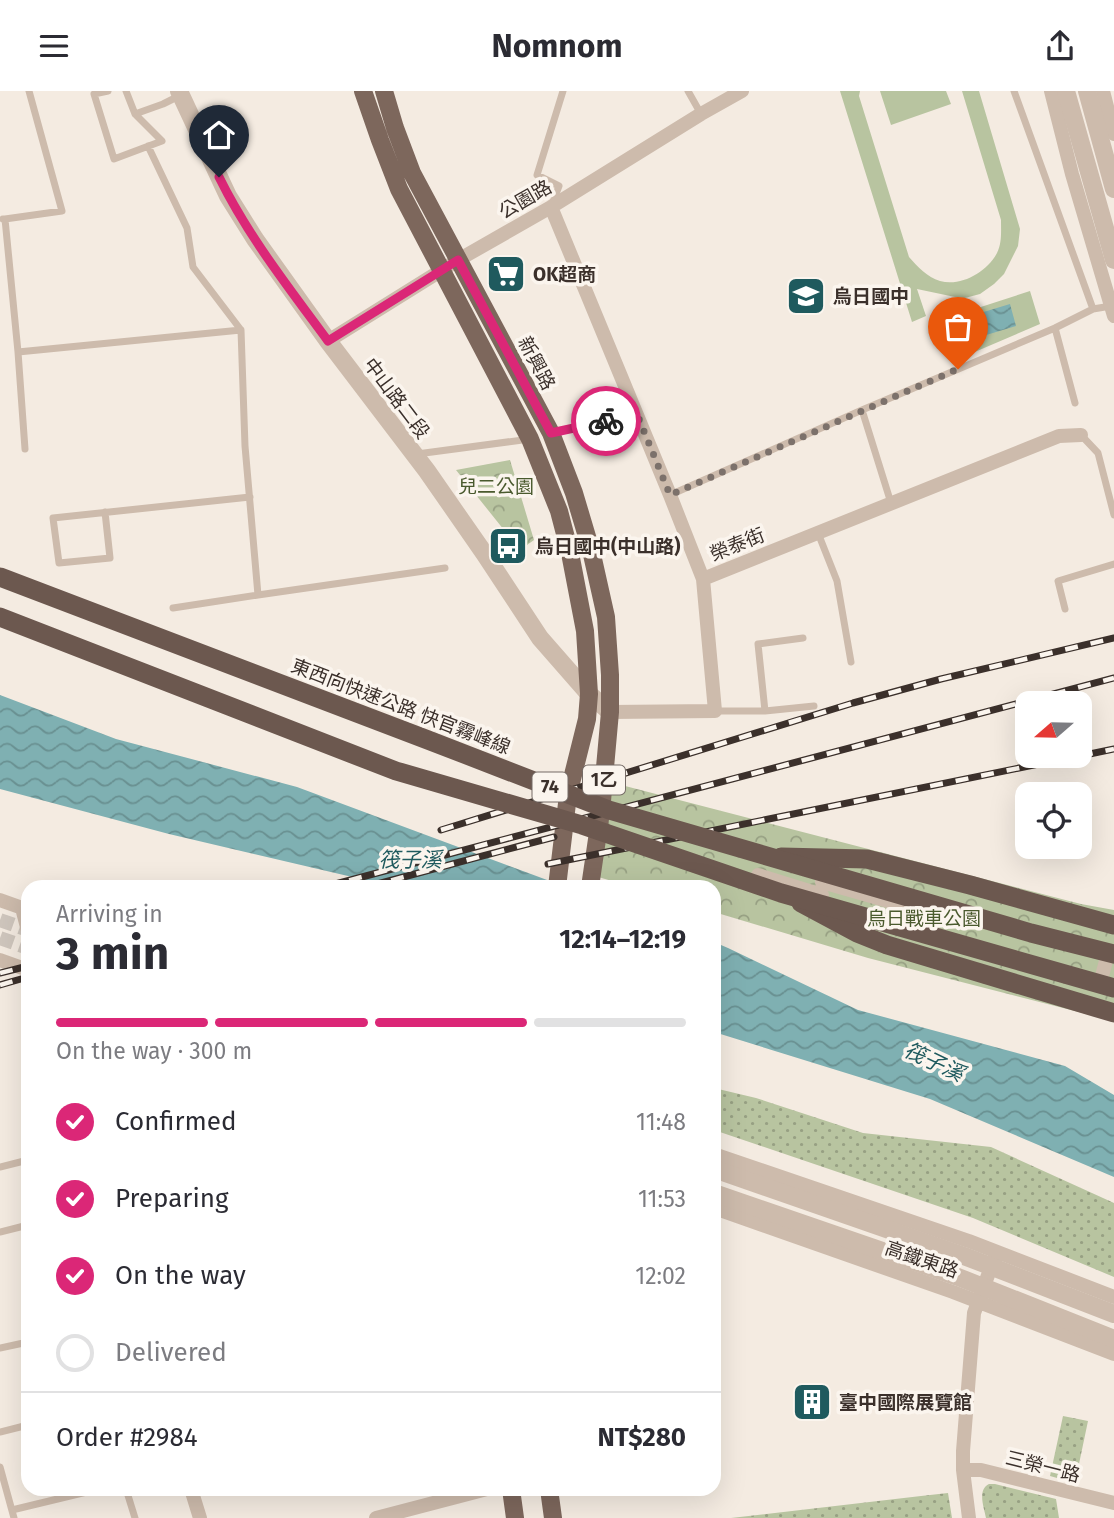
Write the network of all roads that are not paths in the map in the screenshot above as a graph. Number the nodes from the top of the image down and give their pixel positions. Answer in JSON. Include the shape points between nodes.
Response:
{"nodes":[{"id":1,"x":29,"y":91,"type":"edge"},
{"id":2,"x":108,"y":91,"type":"edge"},
{"id":3,"x":126,"y":91,"type":"edge"},
{"id":4,"x":363,"y":91,"type":"edge"},
{"id":5,"x":384,"y":91,"type":"edge"},
{"id":6,"x":563,"y":91,"type":"edge"},
{"id":7,"x":688,"y":91,"type":"edge"},
{"id":8,"x":742,"y":91,"type":"edge"},
{"id":9,"x":1013,"y":91,"type":"edge"},
{"id":10,"x":1051,"y":91,"type":"edge"},
{"id":11,"x":1066,"y":91,"type":"edge"},
{"id":12,"x":1087,"y":91,"type":"edge"},
{"id":13,"x":1103,"y":91,"type":"edge"},
{"id":14,"x":179,"y":93,"type":"edge"},
{"id":15,"x":135,"y":114,"type":"junction"},
{"id":16,"x":701,"y":114,"type":"junction"},
{"id":17,"x":1114,"y":134,"type":"edge"},
{"id":18,"x":148,"y":146,"type":"junction"},
{"id":19,"x":1114,"y":189,"type":"edge"},
{"id":20,"x":551,"y":207,"type":"junction"},
{"id":21,"x":2,"y":219,"type":"edge"},
{"id":22,"x":458,"y":260,"type":"junction"},
{"id":23,"x":1114,"y":260,"type":"edge"},
{"id":24,"x":443,"y":270,"type":"junction"},
{"id":25,"x":1093,"y":309,"type":"junction"},
{"id":26,"x":1112,"y":311,"type":"edge"},
{"id":27,"x":1055,"y":328,"type":"junction"},
{"id":28,"x":241,"y":330,"type":"junction"},
{"id":29,"x":328,"y":341,"type":"junction"},
{"id":30,"x":18,"y":352,"type":"junction"},
{"id":31,"x":1075,"y":403,"type":"dead end"},
{"id":32,"x":862,"y":410,"type":"junction"},
{"id":33,"x":637,"y":414,"type":"junction"},
{"id":34,"x":551,"y":433,"type":"junction"},
{"id":35,"x":1081,"y":436,"type":"joint"},
{"id":36,"x":530,"y":439,"type":"junction"},
{"id":37,"x":24,"y":449,"type":"dead end"},
{"id":38,"x":413,"y":454,"type":"junction"},
{"id":39,"x":670,"y":495,"type":"junction"},
{"id":40,"x":250,"y":497,"type":"junction"},
{"id":41,"x":891,"y":503,"type":"junction"},
{"id":42,"x":105,"y":512,"type":"junction"},
{"id":43,"x":1114,"y":515,"type":"edge"},
{"id":44,"x":818,"y":533,"type":"junction"},
{"id":45,"x":1114,"y":564,"type":"edge"},
{"id":46,"x":445,"y":568,"type":"dead end"},
{"id":47,"x":0,"y":577,"type":"edge"},
{"id":48,"x":703,"y":579,"type":"junction"},
{"id":49,"x":258,"y":594,"type":"junction"},
{"id":50,"x":173,"y":608,"type":"dead end"},
{"id":51,"x":1065,"y":609,"type":"dead end"},
{"id":52,"x":0,"y":617,"type":"edge"},
{"id":53,"x":803,"y":638,"type":"dead end"},
{"id":54,"x":851,"y":662,"type":"dead end"},
{"id":55,"x":589,"y":694,"type":"junction"},
{"id":56,"x":814,"y":706,"type":"dead end"},
{"id":57,"x":715,"y":711,"type":"junction"},
{"id":58,"x":765,"y":711,"type":"junction"},
{"id":59,"x":610,"y":712,"type":"junction"},
{"id":60,"x":600,"y":819,"type":"junction"},
{"id":61,"x":773,"y":857,"type":"junction"},
{"id":62,"x":557,"y":880,"type":"edge"},
{"id":63,"x":591,"y":880,"type":"edge"},
{"id":64,"x":781,"y":893,"type":"junction"},
{"id":65,"x":0,"y":900,"type":"edge"},
{"id":66,"x":21,"y":908,"type":"edge"},
{"id":67,"x":1114,"y":925,"type":"edge"},
{"id":68,"x":0,"y":960,"type":"edge"},
{"id":69,"x":21,"y":968,"type":"edge"},
{"id":70,"x":1111,"y":970,"type":"edge"},
{"id":71,"x":1114,"y":1013,"type":"edge"},
{"id":72,"x":721,"y":1157,"type":"edge"},
{"id":73,"x":21,"y":1162,"type":"edge"},
{"id":74,"x":0,"y":1167,"type":"edge"},
{"id":75,"x":721,"y":1171,"type":"edge"},
{"id":76,"x":721,"y":1196,"type":"edge"},
{"id":77,"x":721,"y":1210,"type":"edge"},
{"id":78,"x":21,"y":1227,"type":"edge"},
{"id":79,"x":0,"y":1232,"type":"edge"},
{"id":80,"x":994,"y":1258,"type":"junction"},
{"id":81,"x":981,"y":1294,"type":"junction"},
{"id":82,"x":1114,"y":1297,"type":"edge"},
{"id":83,"x":1114,"y":1314,"type":"edge"},
{"id":84,"x":1114,"y":1339,"type":"edge"},
{"id":85,"x":21,"y":1344,"type":"edge"},
{"id":86,"x":0,"y":1348,"type":"edge"},
{"id":87,"x":1114,"y":1354,"type":"edge"},
{"id":88,"x":21,"y":1427,"type":"edge"},
{"id":89,"x":0,"y":1432,"type":"edge"},
{"id":90,"x":0,"y":1467,"type":"edge"},
{"id":91,"x":963,"y":1470,"type":"junction"},
{"id":92,"x":75,"y":1496,"type":"edge"},
{"id":93,"x":128,"y":1496,"type":"edge"},
{"id":94,"x":193,"y":1496,"type":"edge"},
{"id":95,"x":461,"y":1496,"type":"edge"},
{"id":96,"x":512,"y":1496,"type":"edge"},
{"id":97,"x":550,"y":1496,"type":"edge"},
{"id":98,"x":1114,"y":1503,"type":"edge"},
{"id":99,"x":13,"y":1514,"type":"edge"},
{"id":100,"x":135,"y":1518,"type":"edge"},
{"id":101,"x":200,"y":1518,"type":"edge"},
{"id":102,"x":376,"y":1518,"type":"edge"},
{"id":103,"x":515,"y":1518,"type":"edge"},
{"id":104,"x":553,"y":1518,"type":"edge"},
{"id":105,"x":969,"y":1518,"type":"edge"}],
"edges":[{"from":1,"to":21,"type":"lane","via":[[62,211]]},
{"from":2,"to":18,"type":"lane","via":[[94,94],[114,159]]},
{"from":3,"to":15,"type":"lane"},
{"from":4,"to":24,"type":"main road","number":"1乙","via":[[399,189]]},
{"from":5,"to":22,"type":"main road","name":"新興路","number":"1乙","via":[[412,173]]},
{"from":6,"to":20,"type":"lane","via":[[537,175],[559,186]]},
{"from":7,"to":16,"type":"lane"},
{"from":8,"to":16,"type":"street","name":"公園路"},
{"from":9,"to":25,"type":"lane"},
{"from":10,"to":26,"type":"street"},
{"from":11,"to":23,"type":"street"},
{"from":12,"to":19,"type":"street"},
{"from":13,"to":17,"type":"street"},
{"from":14,"to":15,"type":"lane"},
{"from":14,"to":29,"type":"street","name":"中山路二段","via":[[228,196]]},
{"from":15,"to":18,"type":"lane","via":[[162,141]]},
{"from":16,"to":20,"type":"street","name":"公園路"},
{"from":18,"to":28,"type":"lane","via":[[187,228],[193,267]]},
{"from":20,"to":22,"type":"street","name":"公園路"},
{"from":20,"to":33,"type":"street","name":"榮泰街"},
{"from":21,"to":30,"type":"lane"},
{"from":22,"to":24,"type":"street","name":"公園路"},
{"from":22,"to":34,"type":"main road","name":"新興路","number":"1乙"},
{"from":24,"to":29,"type":"street","name":"公園路"},
{"from":24,"to":36,"type":"main road","number":"1乙"},
{"from":25,"to":26,"type":"lane"},
{"from":25,"to":27,"type":"lane"},
{"from":27,"to":31,"type":"lane"},
{"from":27,"to":32,"type":"lane"},
{"from":28,"to":30,"type":"lane"},
{"from":28,"to":40,"type":"lane"},
{"from":29,"to":38,"type":"street","name":"中山路二段"},
{"from":30,"to":37,"type":"lane"},
{"from":32,"to":39,"type":"lane"},
{"from":32,"to":41,"type":"lane"},
{"from":33,"to":34,"type":"lane"},
{"from":33,"to":39,"type":"street","name":"榮泰街"},
{"from":34,"to":59,"type":"main road","name":"新興路","number":"1乙","via":[[574,493],[606,617]]},
{"from":35,"to":41,"type":"street","name":"榮泰街","via":[[1059,436]]},
{"from":35,"to":43,"type":"lane","via":[[1098,453]]},
{"from":36,"to":38,"type":"lane"},
{"from":36,"to":55,"type":"main road","number":"1乙","via":[[559,511],[570,553],[585,631]]},
{"from":38,"to":55,"type":"street","name":"中山路二段","via":[[540,638]]},
{"from":39,"to":48,"type":"street","name":"榮泰街"},
{"from":40,"to":42,"type":"lane"},
{"from":40,"to":49,"type":"lane"},
{"from":41,"to":44,"type":"street","name":"榮泰街"},
{"from":42,"to":42,"type":"lane","via":[[53,518],[59,563],[110,558]]},
{"from":44,"to":48,"type":"street","name":"榮泰街"},
{"from":44,"to":54,"type":"lane","via":[[837,581]]},
{"from":45,"to":51,"type":"lane","via":[[1058,580]]},
{"from":46,"to":49,"type":"lane"},
{"from":47,"to":61,"type":"highway","name":"東西向快速公路 快官霧峰線","number":"74","bridge":true,"via":[[609,810]]},
{"from":48,"to":57,"type":"street"},
{"from":49,"to":50,"type":"lane"},
{"from":52,"to":64,"type":"highway","number":"74","bridge":true,"via":[[396,771],[582,825]]},
{"from":53,"to":58,"type":"lane","via":[[758,643]]},
{"from":55,"to":59,"type":"street","name":"中山路二段"},
{"from":55,"to":62,"type":"main road","number":"1乙","via":[[568,795]]},
{"from":56,"to":58,"type":"lane"},
{"from":57,"to":58,"type":"lane"},
{"from":57,"to":59,"type":"street"},
{"from":59,"to":60,"type":"main road","number":"1乙"},
{"from":60,"to":63,"type":"main road","number":"1乙"},
{"from":60,"to":70,"type":"street","via":[[872,910]]},
{"from":61,"to":67,"type":"highway","number":"74","via":[[867,859]]},
{"from":61,"to":70,"type":"highway","name":"東西向快速公路 快官霧峰線","number":"74","bridge":true,"via":[[1031,933]]},
{"from":64,"to":70,"type":"highway","number":"74","bridge":true},
{"from":64,"to":71,"type":"highway","number":"74","bridge":true,"via":[[887,945]]},
{"from":65,"to":66,"type":"street"},
{"from":68,"to":69,"type":"street"},
{"from":72,"to":80,"type":"street","name":"高鐵東路"},
{"from":73,"to":74,"type":"lane"},
{"from":75,"to":80,"type":"street","name":"高鐵東路"},
{"from":76,"to":81,"type":"street","name":"高鐵東路"},
{"from":77,"to":81,"type":"street","name":"高鐵東路"},
{"from":78,"to":79,"type":"lane"},
{"from":80,"to":81,"type":"street"},
{"from":80,"to":82,"type":"street","name":"高鐵東路"},
{"from":80,"to":83,"type":"street","name":"高鐵東路"},
{"from":81,"to":84,"type":"street","name":"高鐵東路"},
{"from":81,"to":87,"type":"street","name":"高鐵東路"},
{"from":81,"to":91,"type":"street","via":[[974,1313]]},
{"from":85,"to":86,"type":"lane"},
{"from":88,"to":89,"type":"lane"},
{"from":90,"to":99,"type":"lane"},
{"from":91,"to":98,"type":"street","name":"三榮一路","via":[[981,1470]]},
{"from":91,"to":105,"type":"street"},
{"from":92,"to":99,"type":"lane"},
{"from":93,"to":100,"type":"lane"},
{"from":94,"to":101,"type":"street"},
{"from":95,"to":102,"type":"street"},
{"from":96,"to":103,"type":"main road"},
{"from":97,"to":104,"type":"main road"}]}
